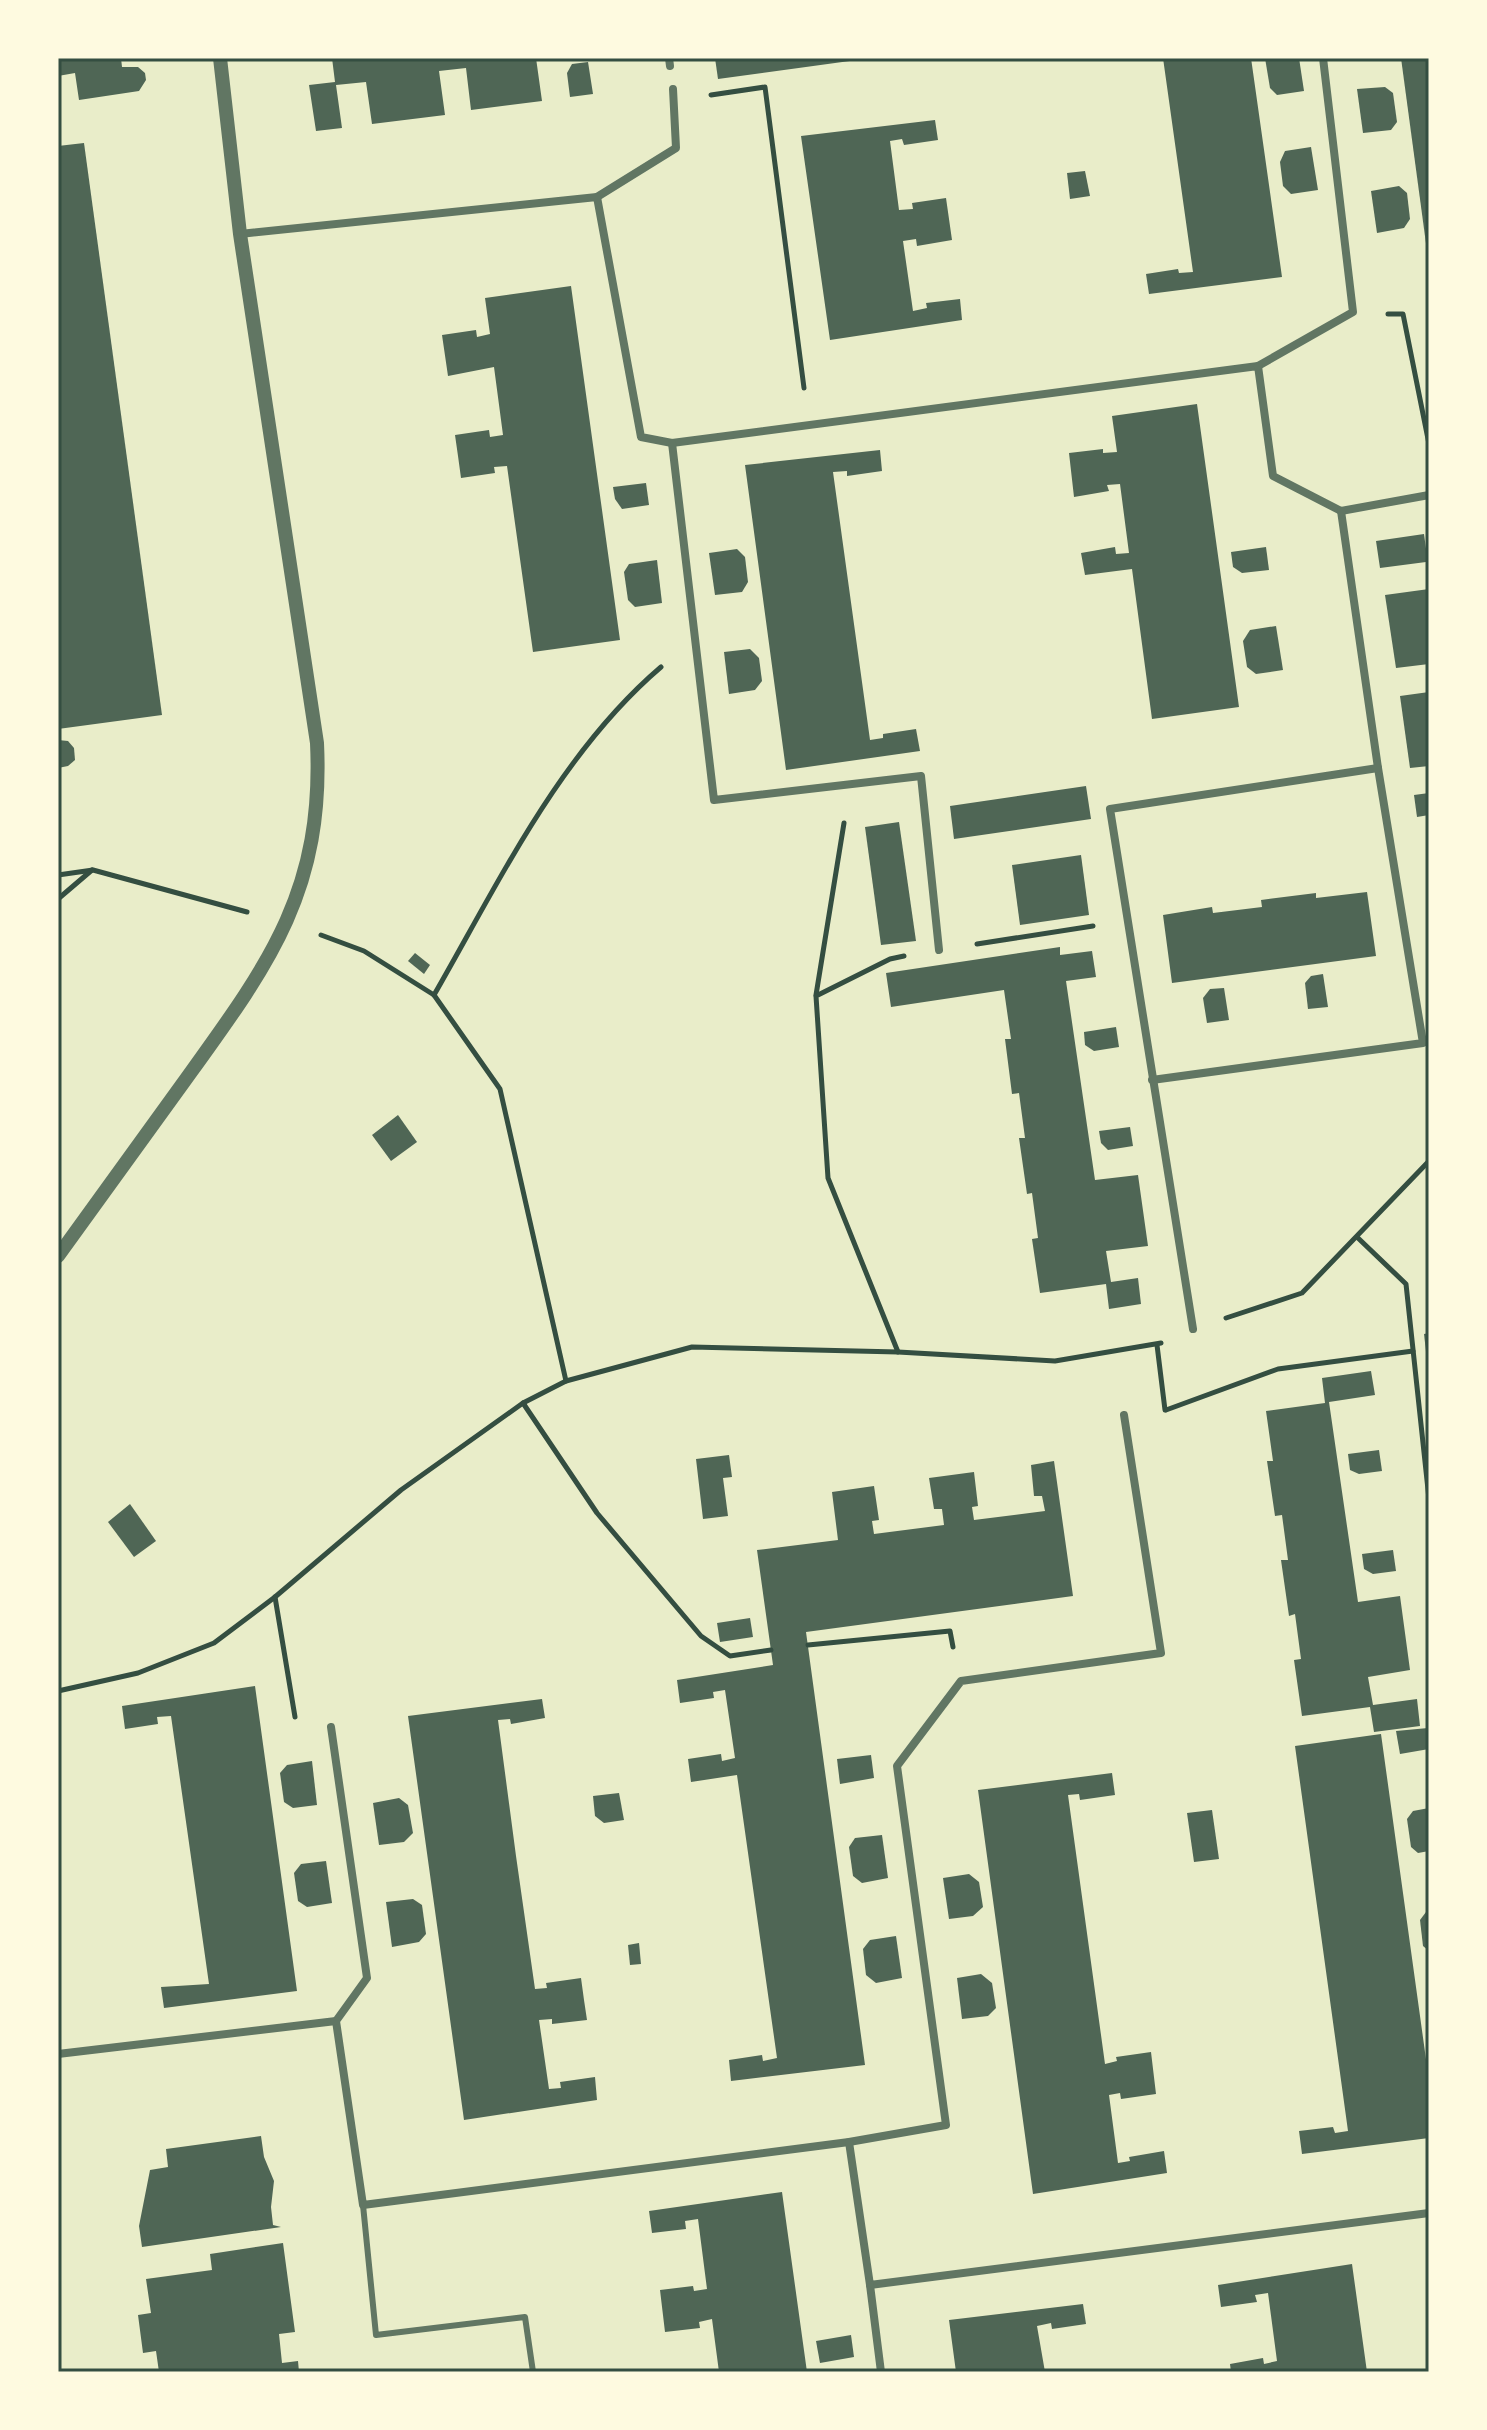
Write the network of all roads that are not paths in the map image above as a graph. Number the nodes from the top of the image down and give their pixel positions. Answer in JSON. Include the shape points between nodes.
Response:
{"nodes":[{"id":1,"x":220,"y":58,"type":"edge"},
{"id":2,"x":1323,"y":58,"type":"edge"},
{"id":3,"x":674,"y":94,"type":"road end"},
{"id":4,"x":597,"y":197,"type":"junction"},
{"id":5,"x":240,"y":234,"type":"junction"},
{"id":6,"x":1258,"y":366,"type":"junction"},
{"id":7,"x":672,"y":443,"type":"junction"},
{"id":8,"x":1429,"y":495,"type":"edge"},
{"id":9,"x":1341,"y":511,"type":"junction"},
{"id":10,"x":1378,"y":768,"type":"junction"},
{"id":11,"x":939,"y":950,"type":"road end"},
{"id":12,"x":1152,"y":1080,"type":"junction"},
{"id":13,"x":58,"y":1256,"type":"edge"},
{"id":14,"x":1193,"y":1329,"type":"road end"},
{"id":15,"x":1124,"y":1415,"type":"dead end"},
{"id":16,"x":331,"y":1727,"type":"road end"},
{"id":17,"x":336,"y":2021,"type":"junction"},
{"id":18,"x":58,"y":2054,"type":"edge"},
{"id":19,"x":849,"y":2142,"type":"junction"},
{"id":20,"x":363,"y":2205,"type":"junction"},
{"id":21,"x":1429,"y":2213,"type":"edge"},
{"id":22,"x":870,"y":2285,"type":"junction"},
{"id":23,"x":533,"y":2372,"type":"edge"},
{"id":24,"x":881,"y":2372,"type":"edge"}],
"edges":[{"from":1,"to":5,"type":"street"},
{"from":2,"to":6,"type":"street","via":[[1353,312]]},
{"from":3,"to":4,"type":"street","via":[[676,148]]},
{"from":4,"to":5,"type":"street"},
{"from":4,"to":7,"type":"street","via":[[641,437]]},
{"from":5,"to":13,"type":"street","via":[[317,743],[315,826],[288,923],[246,996]]},
{"from":6,"to":7,"type":"street"},
{"from":6,"to":9,"type":"street","via":[[1273,476]]},
{"from":7,"to":11,"type":"street","via":[[714,800],[921,776]]},
{"from":8,"to":9,"type":"street"},
{"from":9,"to":10,"type":"street"},
{"from":10,"to":12,"type":"street","via":[[1110,809]]},
{"from":10,"to":12,"type":"street","via":[[1423,1043]]},
{"from":12,"to":14,"type":"street"},
{"from":15,"to":19,"type":"street","via":[[1161,1653],[961,1681],[897,1766],[946,2125]]},
{"from":16,"to":17,"type":"street","via":[[367,1978]]},
{"from":17,"to":18,"type":"street"},
{"from":17,"to":20,"type":"street"},
{"from":19,"to":20,"type":"street"},
{"from":19,"to":22,"type":"street"},
{"from":20,"to":23,"type":"lane","via":[[376,2335],[525,2317]]},
{"from":21,"to":22,"type":"street"},
{"from":22,"to":24,"type":"street"}]}
